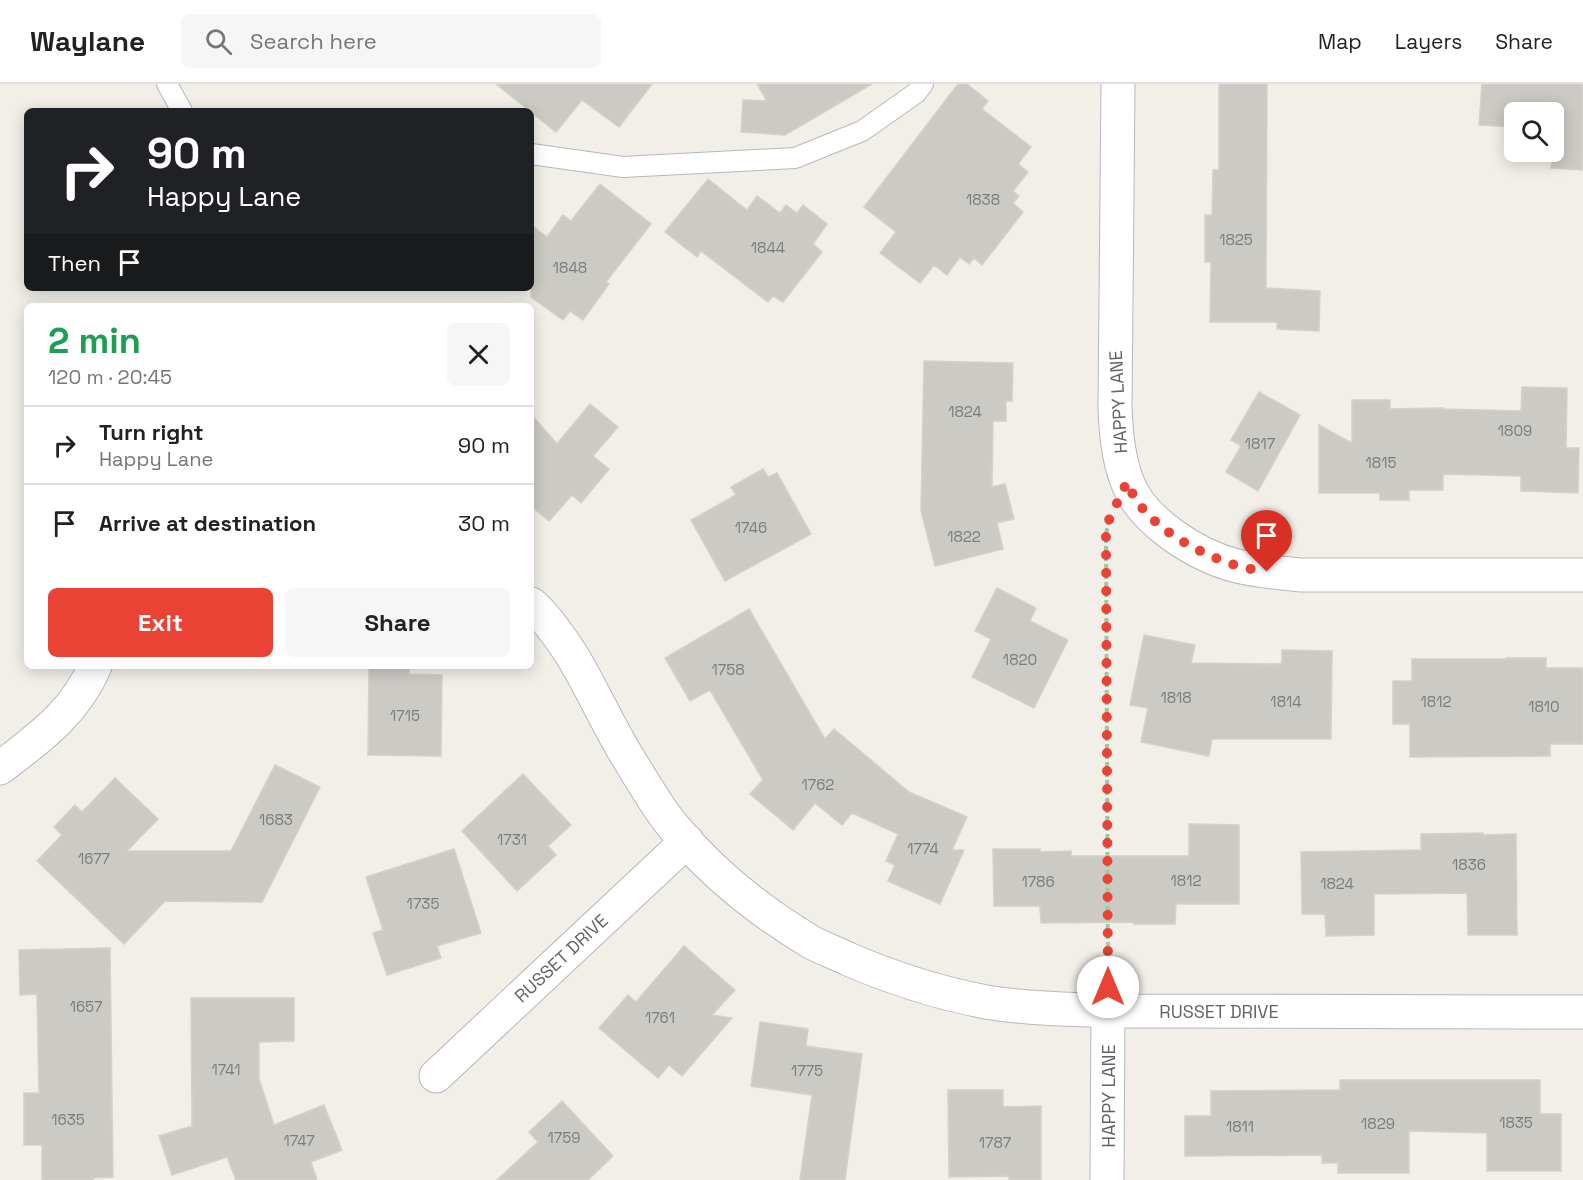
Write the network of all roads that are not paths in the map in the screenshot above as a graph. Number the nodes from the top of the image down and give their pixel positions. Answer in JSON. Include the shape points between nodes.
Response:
{"nodes":[{"id":1,"x":167,"y":84,"type":"edge"},
{"id":2,"x":923,"y":84,"type":"edge"},
{"id":3,"x":1118,"y":84,"type":"edge"},
{"id":4,"x":180,"y":108,"type":"edge"},
{"id":5,"x":534,"y":153,"type":"edge"},
{"id":6,"x":1583,"y":575,"type":"edge"},
{"id":7,"x":534,"y":607,"type":"edge"},
{"id":8,"x":94,"y":669,"type":"edge"},
{"id":9,"x":0,"y":768,"type":"edge"},
{"id":10,"x":687,"y":841,"type":"junction"},
{"id":11,"x":1108,"y":1011,"type":"junction"},
{"id":12,"x":1583,"y":1012,"type":"edge"},
{"id":13,"x":436,"y":1076,"type":"dead end"},
{"id":14,"x":1107,"y":1180,"type":"edge"}],
"edges":[{"from":1,"to":4,"type":"lane"},
{"from":2,"to":5,"type":"lane","via":[[862,131],[795,158],[623,167]]},
{"from":3,"to":6,"type":"street","name":"HAPPY LANE","via":[[1115,408],[1120,458],[1127,482],[1152,519],[1202,551],[1234,565],[1267,572]]},
{"from":7,"to":10,"type":"street","name":"RUSSET DRIVE","via":[[571,652],[627,756],[671,824]]},
{"from":8,"to":9,"type":"street","via":[[61,718]]},
{"from":10,"to":11,"type":"street","name":"RUSSET DRIVE","via":[[722,877],[787,926],[813,943],[869,968],[985,1001],[1030,1008]]},
{"from":10,"to":13,"type":"street","name":"RUSSET DRIVE"},
{"from":11,"to":12,"type":"street","name":"RUSSET DRIVE"},
{"from":11,"to":14,"type":"street","name":"HAPPY LANE"}]}
